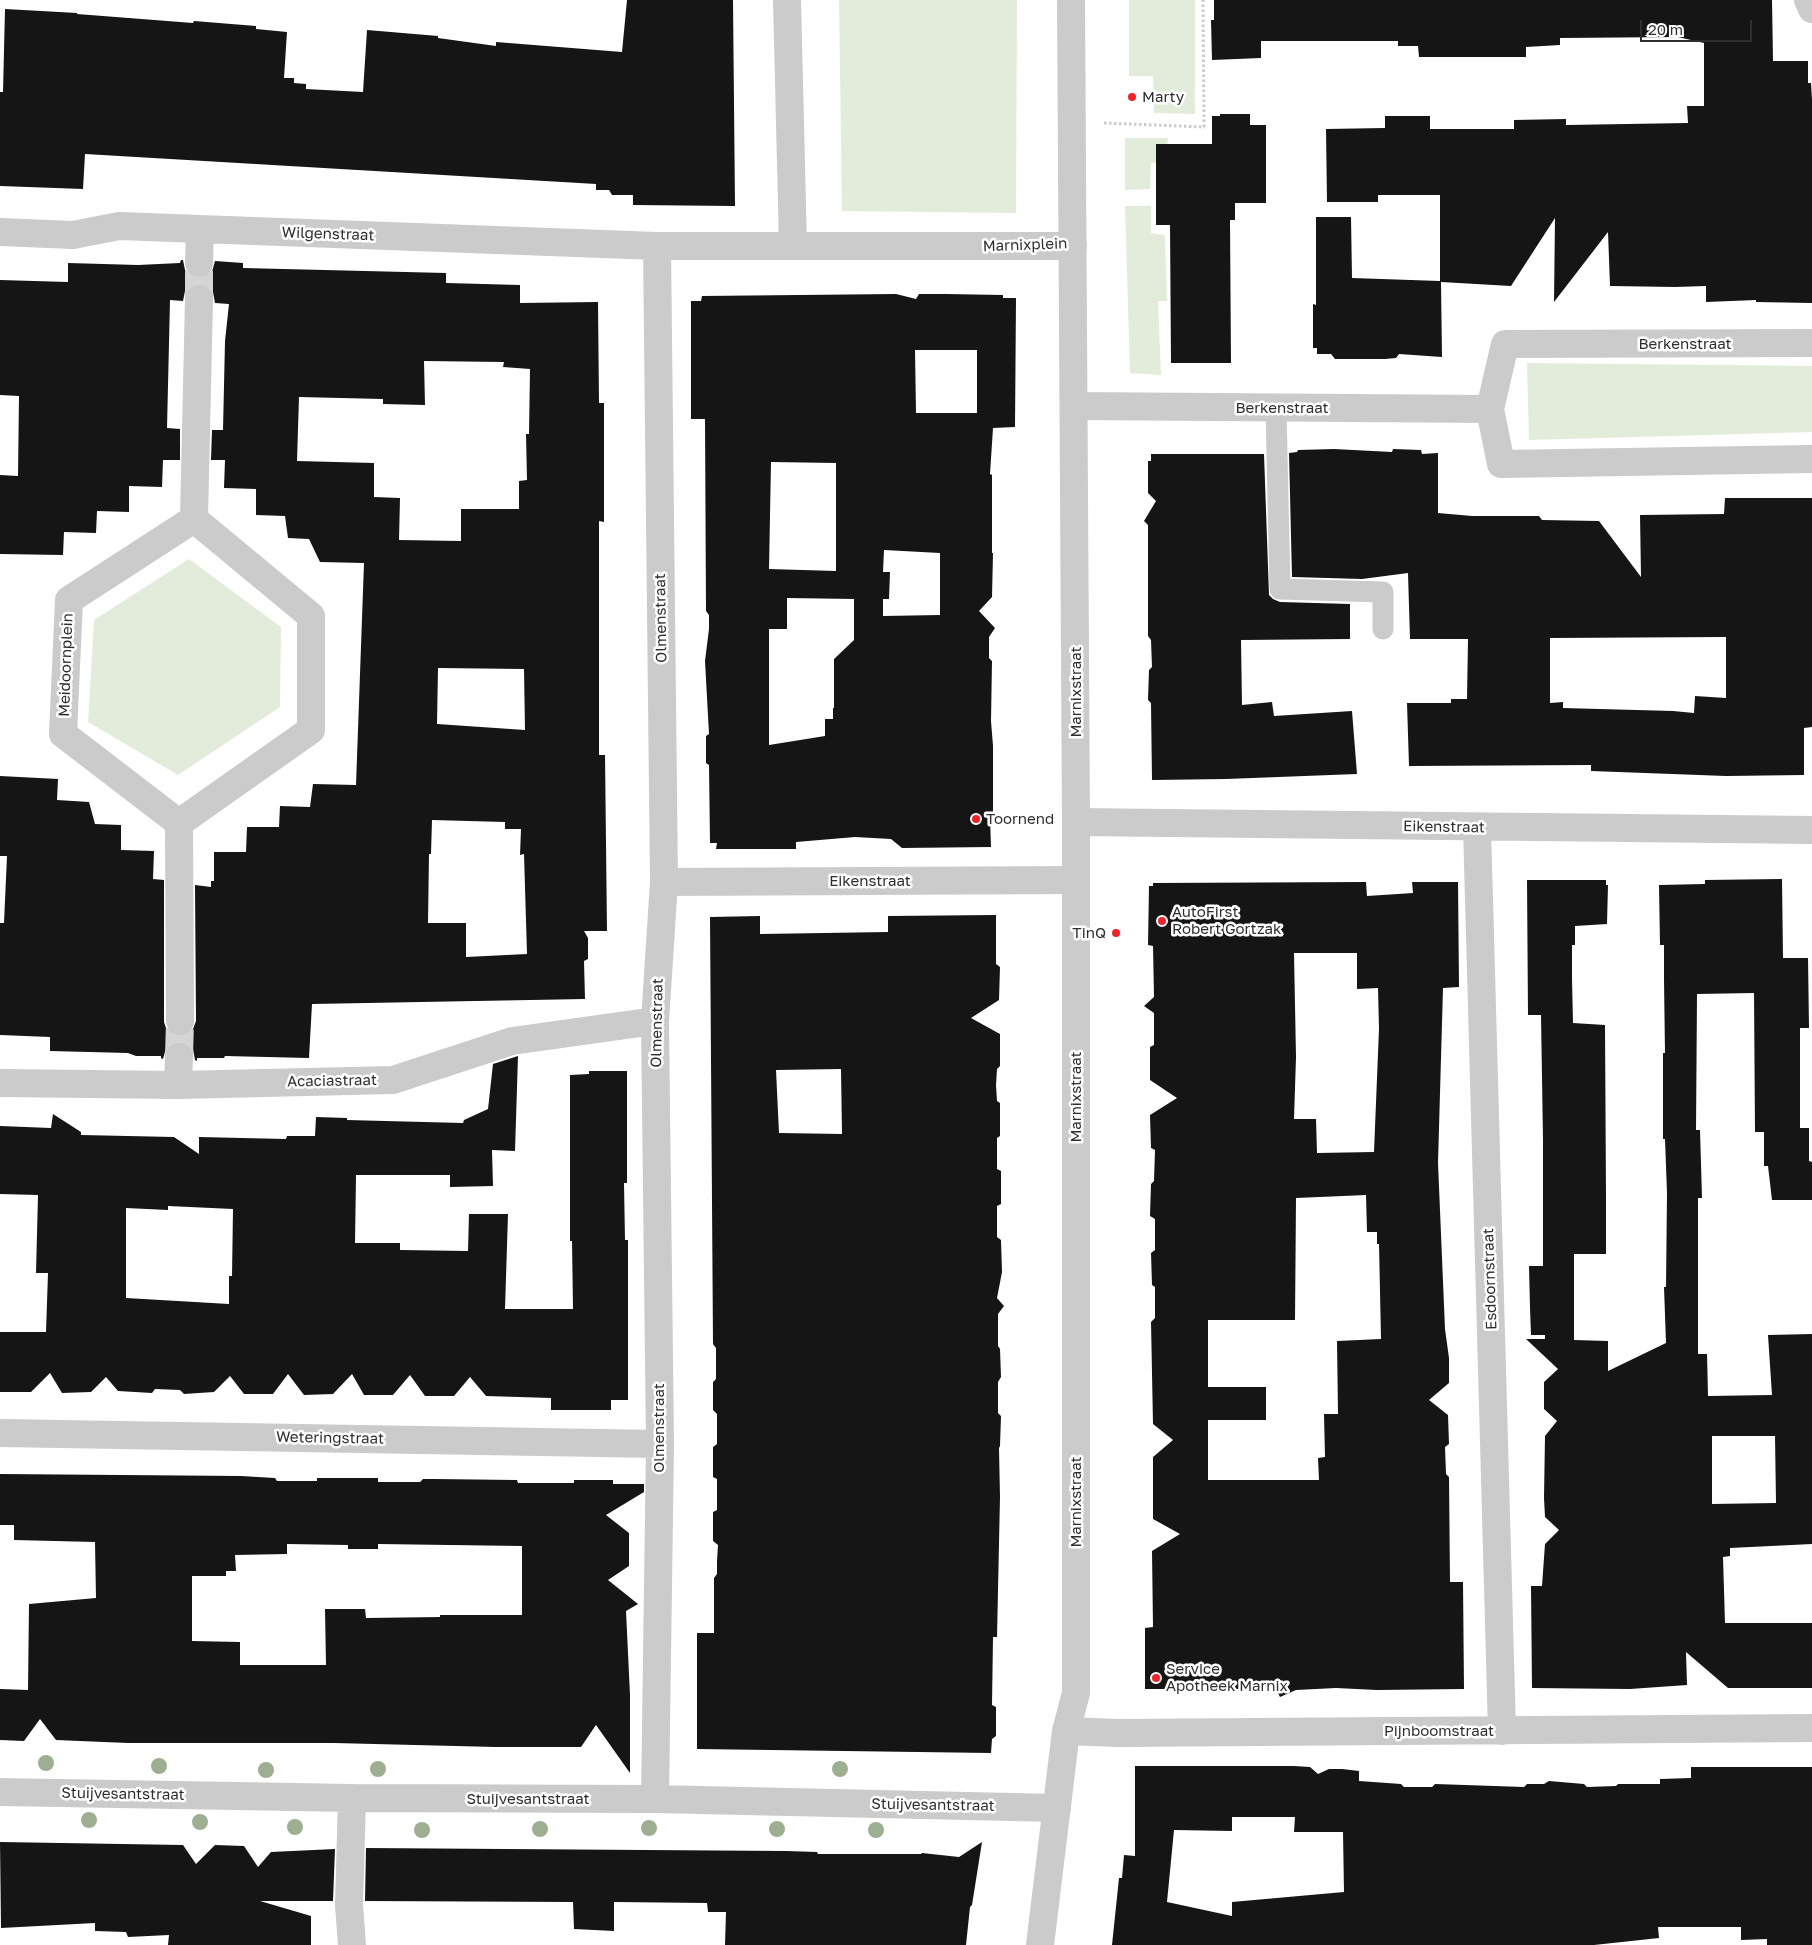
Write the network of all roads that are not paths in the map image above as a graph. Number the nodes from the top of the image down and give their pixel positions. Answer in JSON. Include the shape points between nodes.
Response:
{"nodes":[{"id":1,"x":787,"y":0,"type":"edge"},
{"id":2,"x":1071,"y":0,"type":"edge"},
{"id":3,"x":1808,"y":0,"type":"edge"},
{"id":4,"x":1812,"y":9,"type":"edge"},
{"id":5,"x":200,"y":229,"type":"junction"},
{"id":6,"x":0,"y":232,"type":"edge"},
{"id":7,"x":657,"y":246,"type":"junction"},
{"id":8,"x":793,"y":246,"type":"junction"},
{"id":9,"x":1073,"y":246,"type":"junction"},
{"id":10,"x":199,"y":263,"type":"tunnel mouth"},
{"id":11,"x":199,"y":299,"type":"tunnel mouth"},
{"id":12,"x":1812,"y":343,"type":"edge"},
{"id":13,"x":1075,"y":406,"type":"junction"},
{"id":14,"x":1276,"y":408,"type":"junction"},
{"id":15,"x":1490,"y":409,"type":"junction"},
{"id":16,"x":1812,"y":459,"type":"edge"},
{"id":17,"x":194,"y":519,"type":"junction"},
{"id":18,"x":1383,"y":630,"type":"dead end"},
{"id":19,"x":1076,"y":822,"type":"junction"},
{"id":20,"x":179,"y":823,"type":"junction"},
{"id":21,"x":1477,"y":827,"type":"junction"},
{"id":22,"x":1812,"y":830,"type":"edge"},
{"id":23,"x":1076,"y":880,"type":"junction"},
{"id":24,"x":664,"y":882,"type":"junction"},
{"id":25,"x":180,"y":1021,"type":"tunnel mouth"},
{"id":26,"x":656,"y":1021,"type":"junction"},
{"id":27,"x":179,"y":1057,"type":"tunnel mouth"},
{"id":28,"x":0,"y":1083,"type":"edge"},
{"id":29,"x":178,"y":1085,"type":"junction"},
{"id":30,"x":0,"y":1433,"type":"edge"},
{"id":31,"x":660,"y":1444,"type":"junction"},
{"id":32,"x":1812,"y":1728,"type":"edge"},
{"id":33,"x":1066,"y":1731,"type":"junction"},
{"id":34,"x":1502,"y":1731,"type":"junction"},
{"id":35,"x":0,"y":1792,"type":"edge"},
{"id":36,"x":352,"y":1798,"type":"junction"},
{"id":37,"x":655,"y":1799,"type":"junction"},
{"id":38,"x":1057,"y":1808,"type":"junction"},
{"id":39,"x":352,"y":1945,"type":"edge"},
{"id":40,"x":1040,"y":1945,"type":"edge"}],
"edges":[{"from":1,"to":8,"type":"street"},
{"from":2,"to":9,"type":"street","name":"Marnixplein"},
{"from":3,"to":4,"type":"street"},
{"from":5,"to":6,"type":"street","name":"Wilgenstraat","via":[[119,226],[73,235]]},
{"from":5,"to":7,"type":"street","name":"Wilgenstraat"},
{"from":5,"to":10,"type":"street"},
{"from":7,"to":8,"type":"street","name":"Marnixplein"},
{"from":7,"to":24,"type":"street","name":"Olmenstraat"},
{"from":8,"to":9,"type":"street","name":"Marnixplein"},
{"from":9,"to":13,"type":"street","name":"Marnixstraat"},
{"from":11,"to":17,"type":"street"},
{"from":12,"to":15,"type":"street","name":"Berkenstraat","via":[[1505,344]]},
{"from":13,"to":14,"type":"street","name":"Berkenstraat"},
{"from":13,"to":19,"type":"street","name":"Marnixstraat"},
{"from":14,"to":15,"type":"street","name":"Berkenstraat"},
{"from":14,"to":18,"type":"lane","via":[[1280,589],[1382,592]]},
{"from":15,"to":16,"type":"street","name":"Berkenstraat","via":[[1501,464]]},
{"from":17,"to":20,"type":"street","via":[[311,616],[311,730]]},
{"from":17,"to":20,"type":"street","name":"Meidoornplein","via":[[69,600],[63,734]]},
{"from":19,"to":21,"type":"street","name":"Eikenstraat"},
{"from":19,"to":23,"type":"street","name":"Marnixstraat"},
{"from":20,"to":25,"type":"street"},
{"from":21,"to":22,"type":"street","name":"Eikenstraat"},
{"from":21,"to":34,"type":"street","name":"Esdoornstraat"},
{"from":23,"to":24,"type":"street","name":"Eikenstraat"},
{"from":23,"to":33,"type":"street","name":"Marnixstraat","via":[[1076,1693]]},
{"from":24,"to":26,"type":"street","name":"Olmenstraat"},
{"from":26,"to":29,"type":"street","name":"Acaciastraat","via":[[512,1041],[393,1080]]},
{"from":26,"to":31,"type":"street","name":"Olmenstraat"},
{"from":27,"to":29,"type":"street"},
{"from":28,"to":29,"type":"street","name":"Acaciastraat"},
{"from":30,"to":31,"type":"street","name":"Weteringstraat"},
{"from":31,"to":37,"type":"street","name":"Olmenstraat"},
{"from":32,"to":34,"type":"street","name":"Pijnboomstraat"},
{"from":33,"to":34,"type":"street","name":"Pijnboomstraat"},
{"from":33,"to":38,"type":"street","name":"Marnixstraat"},
{"from":35,"to":36,"type":"street","name":"Stuijvesantstraat"},
{"from":36,"to":37,"type":"street","name":"Stuijvesantstraat"},
{"from":36,"to":39,"type":"street","via":[[349,1905]]},
{"from":37,"to":38,"type":"street","name":"Stuijvesantstraat"},
{"from":38,"to":40,"type":"street","name":"Marnixstraat"}]}
